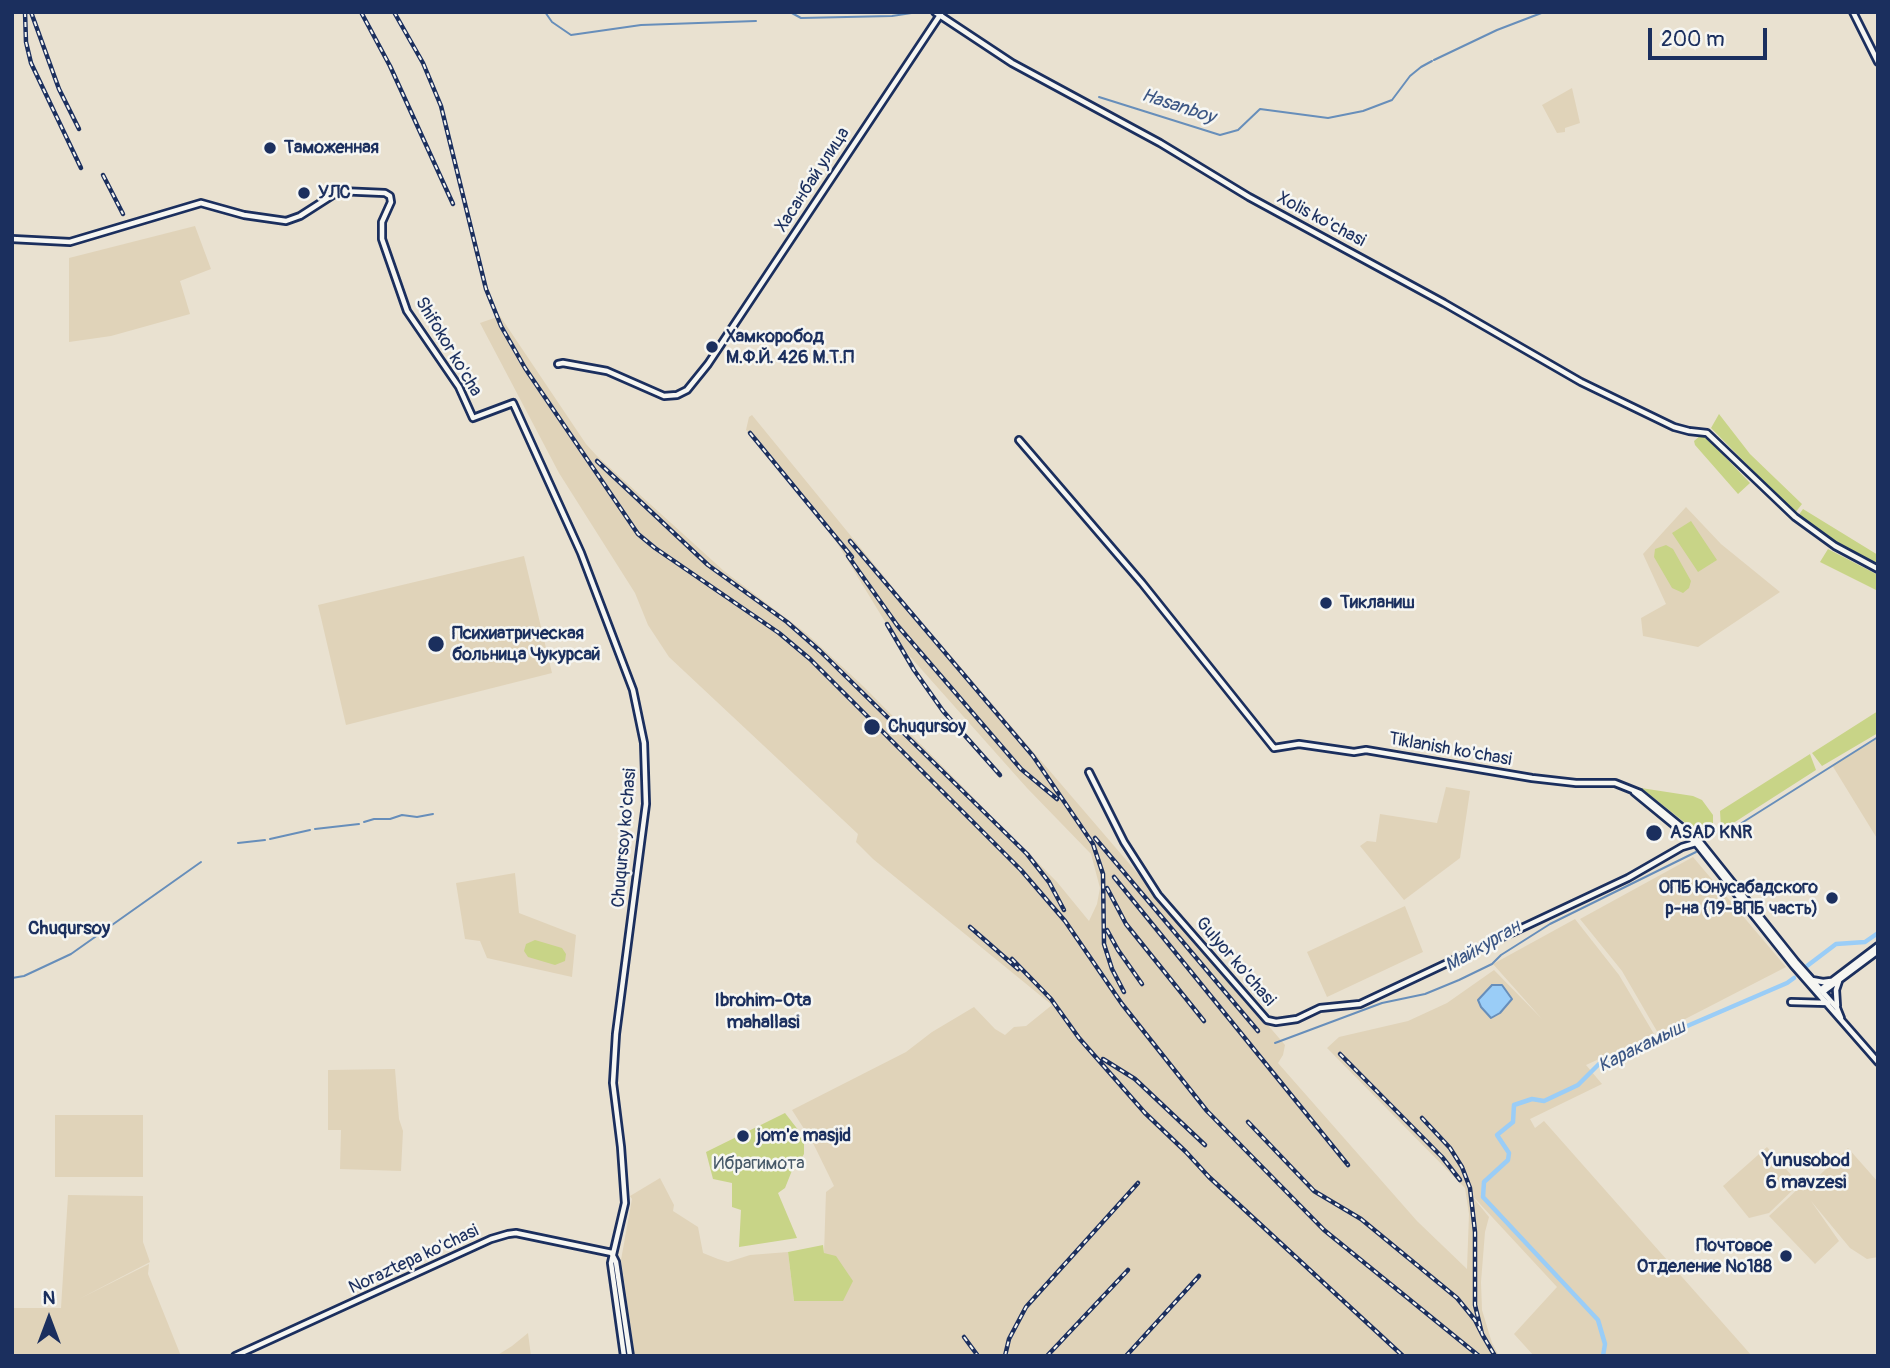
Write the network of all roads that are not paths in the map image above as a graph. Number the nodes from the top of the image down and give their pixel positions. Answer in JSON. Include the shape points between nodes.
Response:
{"nodes":[{"id":1,"x":1853,"y":12,"type":"edge"},
{"id":2,"x":939,"y":13,"type":"edge"},
{"id":3,"x":1878,"y":62,"type":"edge"},
{"id":4,"x":12,"y":239,"type":"edge"},
{"id":5,"x":558,"y":364,"type":"dead end"},
{"id":6,"x":513,"y":403,"type":"joint"},
{"id":7,"x":1019,"y":440,"type":"dead end"},
{"id":8,"x":1878,"y":569,"type":"edge"},
{"id":9,"x":1089,"y":772,"type":"dead end"},
{"id":10,"x":1698,"y":842,"type":"junction"},
{"id":11,"x":1878,"y":948,"type":"edge"},
{"id":12,"x":1809,"y":979,"type":"junction"},
{"id":13,"x":1839,"y":979,"type":"junction"},
{"id":14,"x":1821,"y":991,"type":"junction"},
{"id":15,"x":1791,"y":1002,"type":"dead end"},
{"id":16,"x":1828,"y":1003,"type":"junction"},
{"id":17,"x":1837,"y":1008,"type":"junction"},
{"id":18,"x":1841,"y":1018,"type":"junction"},
{"id":19,"x":1878,"y":1062,"type":"edge"},
{"id":20,"x":612,"y":1253,"type":"junction"},
{"id":21,"x":235,"y":1356,"type":"edge"},
{"id":22,"x":624,"y":1356,"type":"edge"},
{"id":23,"x":630,"y":1356,"type":"edge"}],
"edges":[{"from":1,"to":3,"type":"street"},
{"from":2,"to":5,"type":"street","name":"Хасанбай улица","via":[[687,390],[664,396],[607,371]]},
{"from":2,"to":8,"type":"street","name":"Xolis ko'chasi","via":[[1012,63],[1581,382],[1674,427],[1709,434],[1795,517]]},
{"from":4,"to":6,"type":"street","name":"Shifokor ko'cha","via":[[70,242],[204,203],[286,221],[335,193],[387,194],[391,199],[382,236],[407,311],[460,387],[473,418]]},
{"from":6,"to":20,"type":"street","name":"Chuqursoy ko'chasi","via":[[581,553],[634,690],[644,743],[646,804],[613,1073],[625,1194]]},
{"from":7,"to":10,"type":"street","name":"Tiklanish ko'chasi","via":[[1274,748],[1299,744],[1366,750],[1532,778],[1625,786],[1640,793]]},
{"from":9,"to":10,"type":"street","name":"Gulyor ko'chasi","via":[[1124,842],[1158,895],[1267,1020],[1276,1022],[1297,1019],[1320,1008],[1360,1004]]},
{"from":10,"to":12,"type":"street"},
{"from":11,"to":13,"type":"street"},
{"from":12,"to":13,"type":"street"},
{"from":12,"to":14,"type":"street"},
{"from":13,"to":14,"type":"street"},
{"from":13,"to":17,"type":"street"},
{"from":14,"to":16,"type":"street"},
{"from":14,"to":17,"type":"street"},
{"from":15,"to":16,"type":"street"},
{"from":16,"to":18,"type":"street"},
{"from":17,"to":18,"type":"street"},
{"from":18,"to":19,"type":"street"},
{"from":20,"to":21,"type":"street","name":"Noraztepa ko'chasi","via":[[508,1234]]},
{"from":20,"to":22,"type":"street"},
{"from":20,"to":23,"type":"street"}]}
